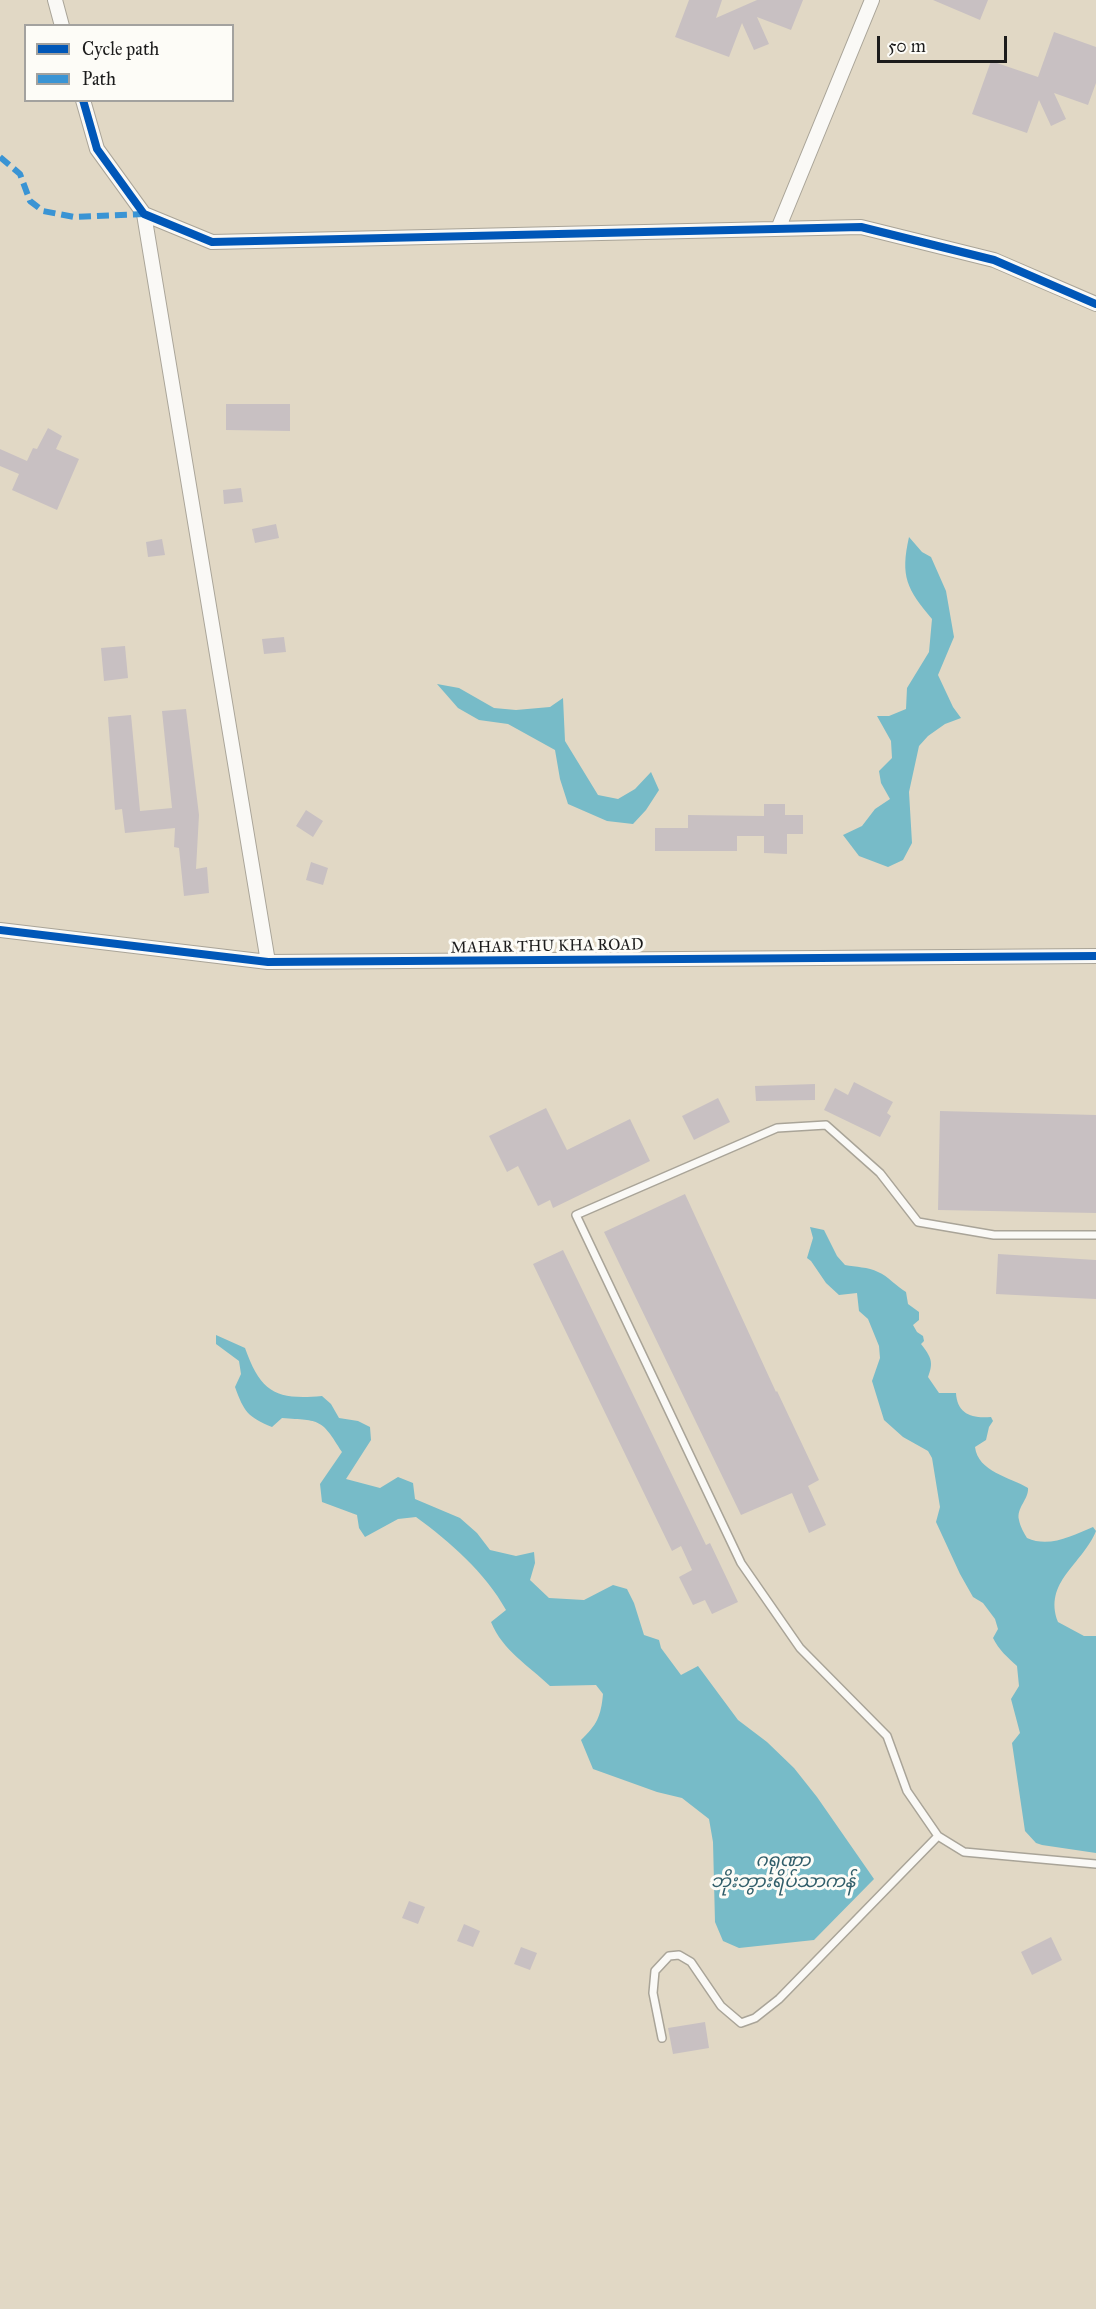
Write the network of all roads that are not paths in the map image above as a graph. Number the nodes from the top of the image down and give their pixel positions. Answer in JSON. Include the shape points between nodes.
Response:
{"nodes":[{"id":1,"x":55,"y":0,"type":"edge"},
{"id":2,"x":872,"y":0,"type":"edge"},
{"id":3,"x":61,"y":24,"type":"edge"},
{"id":4,"x":85,"y":102,"type":"edge"},
{"id":5,"x":144,"y":214,"type":"junction"},
{"id":6,"x":778,"y":229,"type":"junction"},
{"id":7,"x":1096,"y":304,"type":"edge"},
{"id":8,"x":0,"y":930,"type":"edge"},
{"id":9,"x":1096,"y":956,"type":"edge"},
{"id":10,"x":268,"y":962,"type":"junction"},
{"id":11,"x":1096,"y":1235,"type":"edge"},
{"id":12,"x":938,"y":1836,"type":"junction"},
{"id":13,"x":1096,"y":1864,"type":"edge"},
{"id":14,"x":662,"y":2038,"type":"dead end"}],
"edges":[{"from":1,"to":3,"type":"street"},
{"from":2,"to":6,"type":"street"},
{"from":4,"to":5,"type":"street","via":[[97,149]]},
{"from":5,"to":6,"type":"street","via":[[212,242]]},
{"from":5,"to":10,"type":"street"},
{"from":6,"to":7,"type":"street","via":[[861,227],[994,260]]},
{"from":8,"to":10,"type":"street","name":"MAHAR THU KHA ROAD"},
{"from":9,"to":10,"type":"street","name":"MAHAR THU KHA ROAD"},
{"from":11,"to":12,"type":"lane","via":[[994,1235],[918,1222],[880,1173],[826,1125],[777,1128],[576,1215],[741,1563],[800,1648],[887,1736],[907,1791]]},
{"from":12,"to":13,"type":"lane","via":[[964,1852]]},
{"from":12,"to":14,"type":"lane","via":[[779,1999],[755,2018],[741,2023],[721,2006],[691,1962],[679,1955],[669,1956],[654,1971],[653,1993]]}]}
